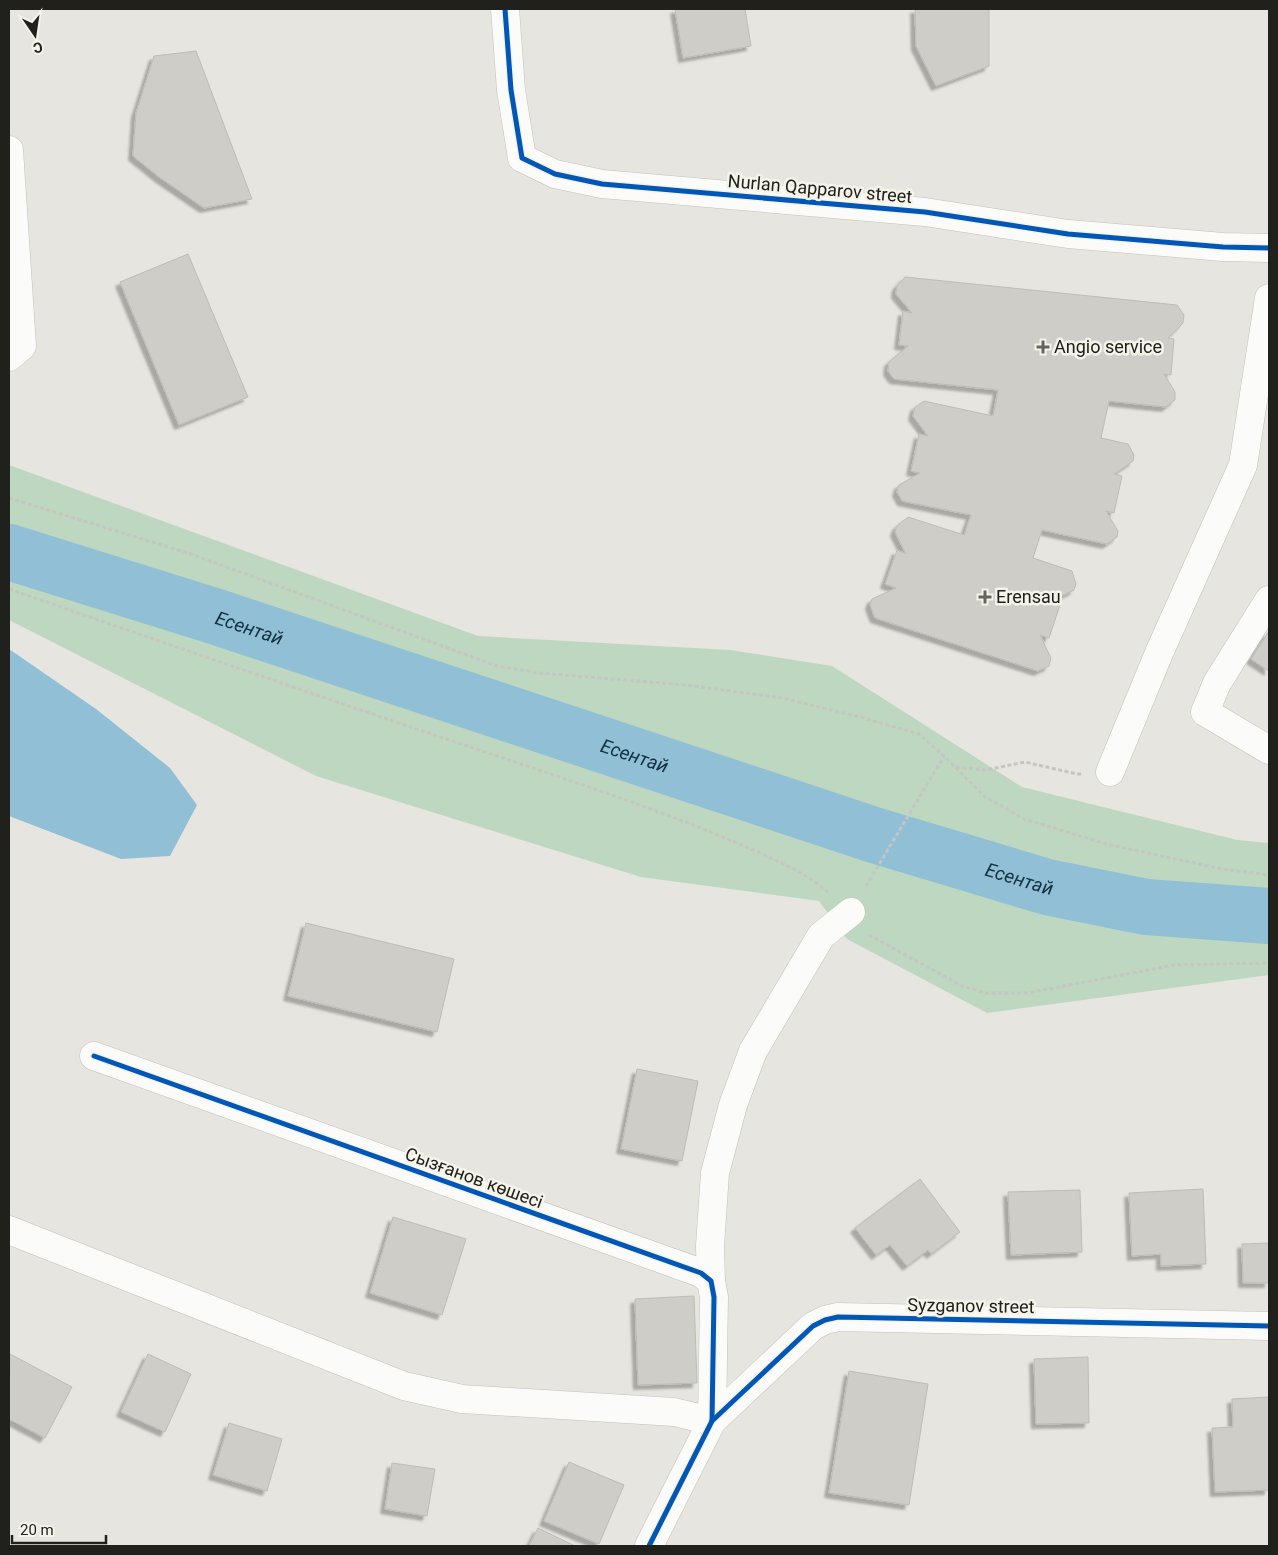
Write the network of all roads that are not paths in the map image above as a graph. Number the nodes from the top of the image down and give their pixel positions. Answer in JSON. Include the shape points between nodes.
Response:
{"nodes":[{"id":1,"x":505,"y":9,"type":"edge"},
{"id":2,"x":9,"y":150,"type":"edge"},
{"id":3,"x":1269,"y":248,"type":"edge"},
{"id":4,"x":1269,"y":298,"type":"edge"},
{"id":5,"x":9,"y":357,"type":"edge"},
{"id":6,"x":1269,"y":600,"type":"edge"},
{"id":7,"x":1269,"y":750,"type":"edge"},
{"id":8,"x":1110,"y":772,"type":"road end"},
{"id":9,"x":851,"y":912,"type":"road end"},
{"id":10,"x":94,"y":1056,"type":"dead end"},
{"id":11,"x":9,"y":1230,"type":"edge"},
{"id":12,"x":711,"y":1281,"type":"junction"},
{"id":13,"x":1269,"y":1326,"type":"edge"},
{"id":14,"x":712,"y":1421,"type":"junction"},
{"id":15,"x":649,"y":1546,"type":"edge"}],
"edges":[{"from":1,"to":3,"type":"street","name":"Nurlan Qapparov street","via":[[511,90],[522,158],[555,174],[602,184],[925,212],[1068,234]]},
{"from":2,"to":5,"type":"street","via":[[22,346]]},
{"from":4,"to":8,"type":"street","via":[[1243,464],[1158,653]]},
{"from":6,"to":7,"type":"street","via":[[1217,683],[1205,712]]},
{"from":9,"to":12,"type":"street","via":[[821,936],[753,1051],[733,1105],[715,1173]]},
{"from":10,"to":12,"type":"street","name":"Сызғанов көшесі","via":[[701,1273]]},
{"from":11,"to":14,"type":"street","via":[[404,1386],[462,1399],[674,1412]]},
{"from":12,"to":14,"type":"street","via":[[714,1297]]},
{"from":13,"to":14,"type":"street","name":"Syzganov street","via":[[838,1317],[813,1326]]},
{"from":14,"to":15,"type":"street"}]}
